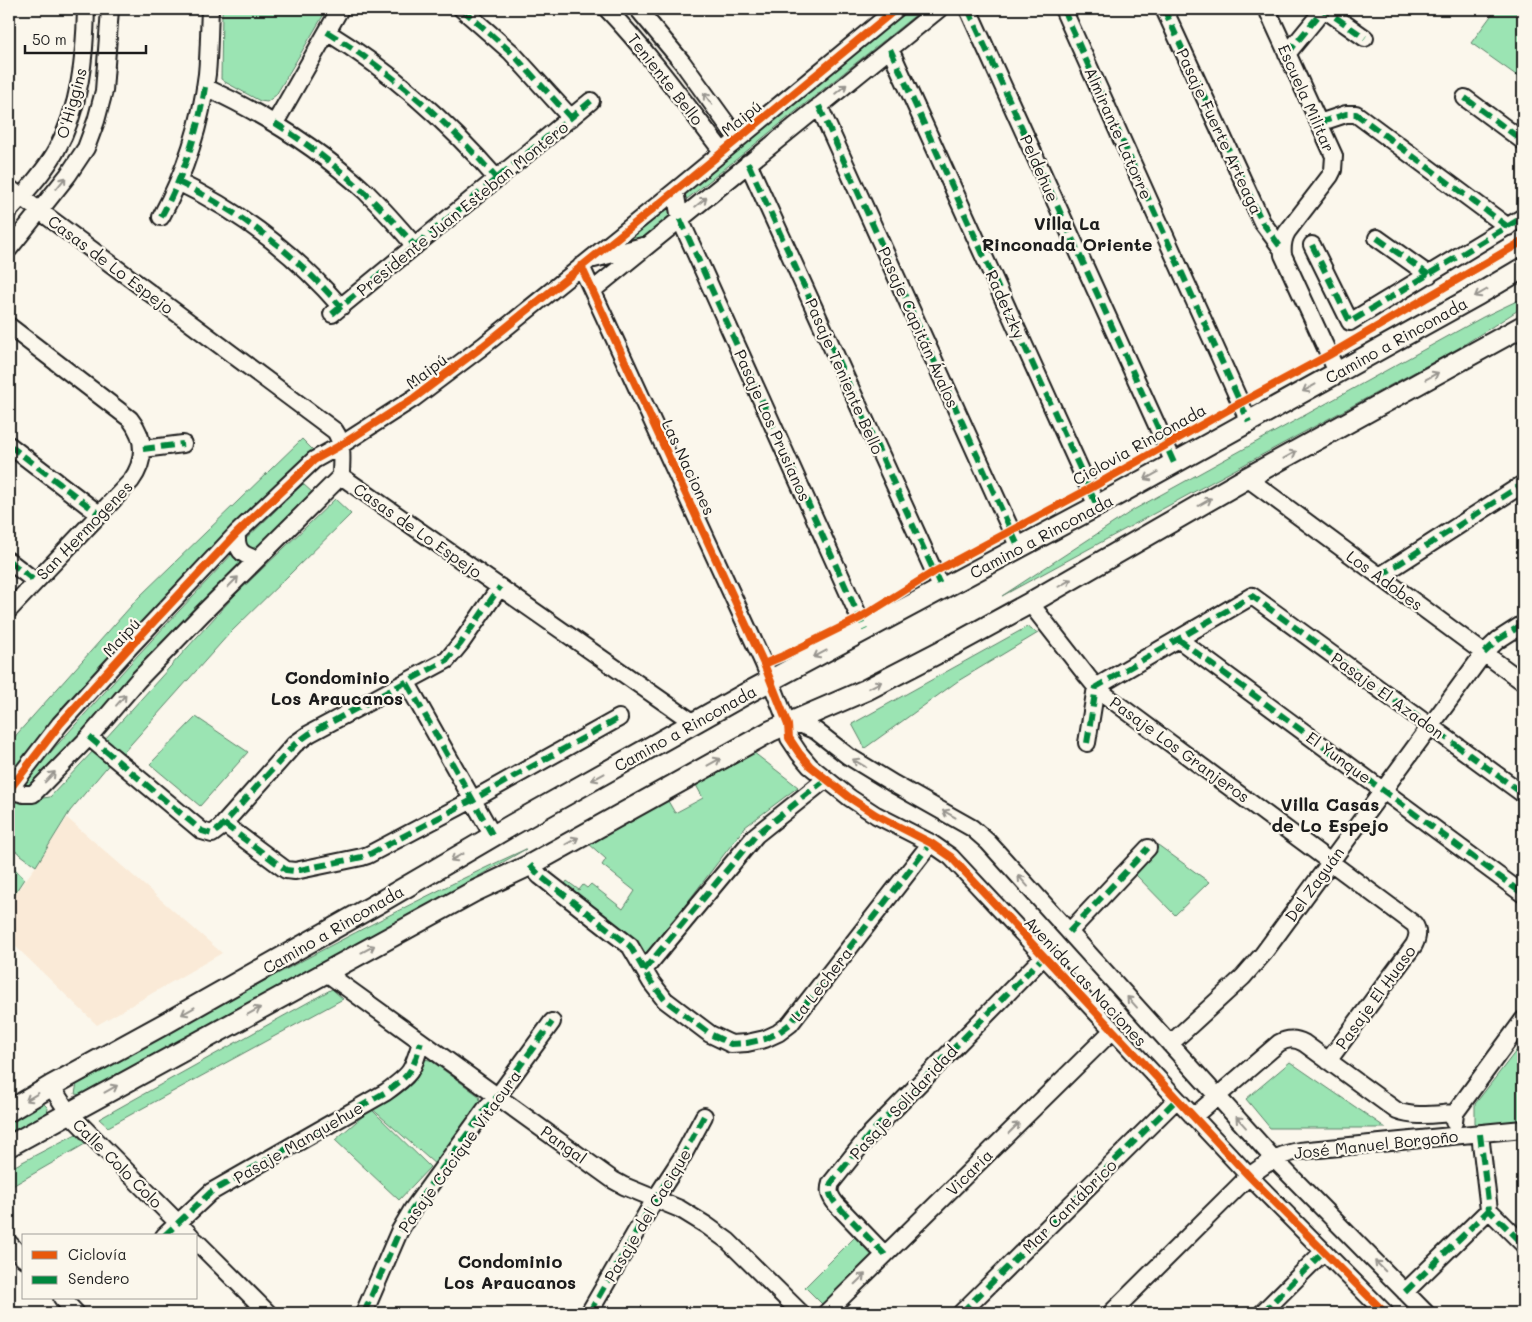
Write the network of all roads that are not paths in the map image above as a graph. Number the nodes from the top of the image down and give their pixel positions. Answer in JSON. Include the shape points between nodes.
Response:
{"nodes":[{"id":1,"x":86,"y":9,"type":"edge"},
{"id":2,"x":110,"y":9,"type":"edge"},
{"id":3,"x":210,"y":9,"type":"edge"},
{"id":4,"x":340,"y":9,"type":"edge"},
{"id":5,"x":462,"y":9,"type":"edge"},
{"id":6,"x":607,"y":9,"type":"edge"},
{"id":7,"x":638,"y":9,"type":"edge"},
{"id":8,"x":896,"y":9,"type":"edge"},
{"id":9,"x":939,"y":9,"type":"edge"},
{"id":10,"x":968,"y":9,"type":"edge"},
{"id":11,"x":1063,"y":9,"type":"edge"},
{"id":12,"x":1164,"y":9,"type":"edge"},
{"id":13,"x":1267,"y":9,"type":"edge"},
{"id":14,"x":1324,"y":9,"type":"edge"},
{"id":15,"x":327,"y":32,"type":"junction"},
{"id":16,"x":1365,"y":38,"type":"dead end"},
{"id":17,"x":890,"y":49,"type":"junction"},
{"id":18,"x":1287,"y":54,"type":"junction"},
{"id":19,"x":205,"y":87,"type":"junction"},
{"id":20,"x":1464,"y":98,"type":"dead end"},
{"id":21,"x":591,"y":101,"type":"dead end"},
{"id":22,"x":819,"y":106,"type":"junction"},
{"id":23,"x":571,"y":118,"type":"junction"},
{"id":24,"x":275,"y":123,"type":"junction"},
{"id":25,"x":1319,"y":123,"type":"junction"},
{"id":26,"x":738,"y":138,"type":"junction"},
{"id":27,"x":1523,"y":142,"type":"edge"},
{"id":28,"x":722,"y":151,"type":"junction"},
{"id":29,"x":748,"y":163,"type":"junction"},
{"id":30,"x":497,"y":179,"type":"junction"},
{"id":31,"x":178,"y":182,"type":"junction"},
{"id":32,"x":675,"y":191,"type":"junction"},
{"id":33,"x":15,"y":193,"type":"edge"},
{"id":34,"x":39,"y":210,"type":"junction"},
{"id":35,"x":9,"y":211,"type":"edge"},
{"id":36,"x":160,"y":217,"type":"dead end"},
{"id":37,"x":1523,"y":217,"type":"edge"},
{"id":38,"x":680,"y":219,"type":"junction"},
{"id":39,"x":1508,"y":226,"type":"junction"},
{"id":40,"x":1377,"y":238,"type":"dead end"},
{"id":41,"x":650,"y":244,"type":"junction"},
{"id":42,"x":1312,"y":245,"type":"dead end"},
{"id":43,"x":415,"y":246,"type":"junction"},
{"id":44,"x":9,"y":248,"type":"edge"},
{"id":45,"x":1282,"y":249,"type":"junction"},
{"id":46,"x":584,"y":264,"type":"junction"},
{"id":47,"x":1523,"y":268,"type":"edge"},
{"id":48,"x":1428,"y":274,"type":"junction"},
{"id":49,"x":593,"y":290,"type":"junction"},
{"id":50,"x":9,"y":326,"type":"edge"},
{"id":51,"x":1523,"y":326,"type":"edge"},
{"id":52,"x":1337,"y":372,"type":"junction"},
{"id":53,"x":1248,"y":422,"type":"junction"},
{"id":54,"x":183,"y":444,"type":"dead end"},
{"id":55,"x":342,"y":445,"type":"junction"},
{"id":56,"x":9,"y":446,"type":"edge"},
{"id":57,"x":143,"y":448,"type":"junction"},
{"id":58,"x":1174,"y":463,"type":"junction"},
{"id":59,"x":342,"y":476,"type":"junction"},
{"id":60,"x":1247,"y":478,"type":"junction"},
{"id":61,"x":1523,"y":484,"type":"edge"},
{"id":62,"x":1096,"y":506,"type":"junction"},
{"id":63,"x":99,"y":514,"type":"junction"},
{"id":64,"x":238,"y":534,"type":"junction"},
{"id":65,"x":1019,"y":548,"type":"junction"},
{"id":66,"x":257,"y":559,"type":"junction"},
{"id":67,"x":9,"y":561,"type":"edge"},
{"id":68,"x":1380,"y":576,"type":"junction"},
{"id":69,"x":35,"y":581,"type":"junction"},
{"id":70,"x":500,"y":587,"type":"junction"},
{"id":71,"x":942,"y":589,"type":"junction"},
{"id":72,"x":1030,"y":603,"type":"junction"},
{"id":73,"x":9,"y":610,"type":"edge"},
{"id":74,"x":1523,"y":624,"type":"edge"},
{"id":75,"x":865,"y":630,"type":"junction"},
{"id":76,"x":1178,"y":639,"type":"junction"},
{"id":77,"x":1484,"y":653,"type":"junction"},
{"id":78,"x":770,"y":681,"type":"junction"},
{"id":79,"x":406,"y":682,"type":"junction"},
{"id":80,"x":1523,"y":682,"type":"edge"},
{"id":81,"x":1096,"y":687,"type":"junction"},
{"id":82,"x":619,"y":718,"type":"dead end"},
{"id":83,"x":694,"y":723,"type":"junction"},
{"id":84,"x":788,"y":725,"type":"junction"},
{"id":85,"x":1431,"y":726,"type":"junction"},
{"id":86,"x":89,"y":736,"type":"junction"},
{"id":87,"x":1087,"y":743,"type":"dead end"},
{"id":88,"x":826,"y":779,"type":"junction"},
{"id":89,"x":9,"y":790,"type":"edge"},
{"id":90,"x":1383,"y":790,"type":"junction"},
{"id":91,"x":1523,"y":794,"type":"edge"},
{"id":92,"x":474,"y":799,"type":"junction"},
{"id":93,"x":224,"y":824,"type":"junction"},
{"id":94,"x":493,"y":836,"type":"junction"},
{"id":95,"x":931,"y":843,"type":"junction"},
{"id":96,"x":1148,"y":848,"type":"dead end"},
{"id":97,"x":1331,"y":862,"type":"junction"},
{"id":98,"x":530,"y":865,"type":"junction"},
{"id":99,"x":1523,"y":894,"type":"edge"},
{"id":100,"x":1069,"y":932,"type":"junction"},
{"id":101,"x":1418,"y":932,"type":"joint"},
{"id":102,"x":1044,"y":956,"type":"junction"},
{"id":103,"x":644,"y":970,"type":"junction"},
{"id":104,"x":325,"y":972,"type":"junction"},
{"id":105,"x":1523,"y":1020,"type":"edge"},
{"id":106,"x":552,"y":1022,"type":"dead end"},
{"id":107,"x":1113,"y":1030,"type":"junction"},
{"id":108,"x":421,"y":1042,"type":"junction"},
{"id":109,"x":1170,"y":1044,"type":"junction"},
{"id":110,"x":1328,"y":1061,"type":"junction"},
{"id":111,"x":51,"y":1086,"type":"junction"},
{"id":112,"x":498,"y":1096,"type":"junction"},
{"id":113,"x":1218,"y":1096,"type":"junction"},
{"id":114,"x":1177,"y":1099,"type":"junction"},
{"id":115,"x":9,"y":1111,"type":"edge"},
{"id":116,"x":68,"y":1112,"type":"junction"},
{"id":117,"x":1455,"y":1113,"type":"junction"},
{"id":118,"x":704,"y":1116,"type":"dead end"},
{"id":119,"x":1193,"y":1117,"type":"junction"},
{"id":120,"x":1523,"y":1129,"type":"edge"},
{"id":121,"x":1480,"y":1134,"type":"junction"},
{"id":122,"x":1453,"y":1137,"type":"junction"},
{"id":123,"x":9,"y":1146,"type":"edge"},
{"id":124,"x":1274,"y":1158,"type":"junction"},
{"id":125,"x":1250,"y":1176,"type":"junction"},
{"id":126,"x":655,"y":1199,"type":"junction"},
{"id":127,"x":1490,"y":1210,"type":"junction"},
{"id":128,"x":178,"y":1223,"type":"junction"},
{"id":129,"x":166,"y":1234,"type":"edge"},
{"id":130,"x":189,"y":1234,"type":"edge"},
{"id":131,"x":198,"y":1243,"type":"edge"},
{"id":132,"x":9,"y":1244,"type":"edge"},
{"id":133,"x":1523,"y":1244,"type":"edge"},
{"id":134,"x":1323,"y":1252,"type":"junction"},
{"id":135,"x":885,"y":1255,"type":"junction"},
{"id":136,"x":22,"y":1257,"type":"edge"},
{"id":137,"x":1405,"y":1292,"type":"junction"},
{"id":138,"x":64,"y":1300,"type":"edge"},
{"id":139,"x":76,"y":1313,"type":"edge"},
{"id":140,"x":268,"y":1313,"type":"edge"},
{"id":141,"x":364,"y":1313,"type":"edge"},
{"id":142,"x":589,"y":1313,"type":"edge"},
{"id":143,"x":801,"y":1313,"type":"edge"},
{"id":144,"x":826,"y":1313,"type":"edge"},
{"id":145,"x":960,"y":1313,"type":"edge"},
{"id":146,"x":1111,"y":1313,"type":"edge"},
{"id":147,"x":1262,"y":1313,"type":"edge"},
{"id":148,"x":1385,"y":1313,"type":"edge"},
{"id":149,"x":1426,"y":1313,"type":"edge"}],
"edges":[{"from":1,"to":33,"type":"street","name":"O'Higgins","via":[[81,74],[65,132],[46,165]]},
{"from":34,"to":2,"type":"street","name":"O'Higgins","one_way":true,"via":[[77,163],[91,135],[104,91]]},
{"from":3,"to":19,"type":"street"},
{"from":4,"to":15,"type":"street"},
{"from":5,"to":23,"type":"street","via":[[512,52]]},
{"from":6,"to":28,"type":"street","name":"Teniente Bello"},
{"from":26,"to":7,"type":"street","name":"Teniente Bello","one_way":true},
{"from":8,"to":26,"type":"street","name":"Maipú"},
{"from":9,"to":17,"type":"street"},
{"from":10,"to":58,"type":"street","name":"Peldehue"},
{"from":11,"to":53,"type":"street","name":"Almirante Latorre"},
{"from":12,"to":45,"type":"street","name":"Pasaje Fuerte Arteaga","via":[[1262,222]]},
{"from":13,"to":18,"type":"street","name":"Escuela Militar"},
{"from":14,"to":16,"type":"street"},
{"from":14,"to":18,"type":"street"},
{"from":15,"to":24,"type":"street"},
{"from":15,"to":30,"type":"street","via":[[414,94]]},
{"from":22,"to":17,"type":"street","one_way":true},
{"from":17,"to":62,"type":"street","name":"Radetzky"},
{"from":18,"to":25,"type":"street","name":"Escuela Militar"},
{"from":19,"to":24,"type":"street"},
{"from":19,"to":31,"type":"street","via":[[193,140]]},
{"from":20,"to":27,"type":"street"},
{"from":21,"to":23,"type":"street","name":"Presidente Juan Esteban Montero"},
{"from":22,"to":29,"type":"street"},
{"from":22,"to":65,"type":"street","name":"Pasaje Capitán Ávalos"},
{"from":23,"to":30,"type":"street","name":"Presidente Juan Esteban Montero"},
{"from":24,"to":43,"type":"street","via":[[353,181]]},
{"from":25,"to":39,"type":"street","via":[[1356,114]]},
{"from":25,"to":45,"type":"street","name":"Escuela Militar","via":[[1334,156],[1333,170],[1287,232]]},
{"from":26,"to":28,"type":"street","name":"Maipú"},
{"from":28,"to":32,"type":"street","name":"Maipú"},
{"from":38,"to":29,"type":"street","one_way":true},
{"from":29,"to":71,"type":"street","name":"Pasaje Teniente Bello"},
{"from":30,"to":43,"type":"street","name":"Presidente Juan Esteban Montero"},
{"from":31,"to":36,"type":"street"},
{"from":31,"to":43,"type":"street","name":"Presidente Juan Esteban Montero","via":[[234,212],[273,240],[308,272],[337,310]]},
{"from":32,"to":38,"type":"street","name":"Pasaje Los Prusianos"},
{"from":32,"to":46,"type":"street","name":"Maipú"},
{"from":33,"to":34,"type":"street","name":"Casas de Lo Espejo"},
{"from":33,"to":35,"type":"street","name":"O'Higgins"},
{"from":34,"to":44,"type":"street","name":"O'Higgins"},
{"from":34,"to":55,"type":"street","name":"Casas de Lo Espejo","via":[[320,419],[335,431]]},
{"from":37,"to":39,"type":"street"},
{"from":38,"to":41,"type":"street"},
{"from":38,"to":75,"type":"street","name":"Pasaje Los Prusianos"},
{"from":39,"to":48,"type":"street"},
{"from":40,"to":48,"type":"street"},
{"from":41,"to":46,"type":"street"},
{"from":41,"to":49,"type":"street"},
{"from":42,"to":48,"type":"street","via":[[1350,322]]},
{"from":45,"to":52,"type":"street"},
{"from":46,"to":49,"type":"street","name":"Las Naciones"},
{"from":46,"to":55,"type":"street","name":"Maipú","via":[[429,387]]},
{"from":47,"to":52,"type":"main road","name":"Camino a Rinconada","one_way":true},
{"from":49,"to":78,"type":"street","name":"Las Naciones"},
{"from":50,"to":57,"type":"street","via":[[130,419],[139,432]]},
{"from":60,"to":51,"type":"main road","name":"Camino a Rinconada","one_way":true},
{"from":52,"to":53,"type":"main road","name":"Camino a Rinconada","one_way":true},
{"from":53,"to":58,"type":"main road","name":"Camino a Rinconada"},
{"from":54,"to":57,"type":"street"},
{"from":55,"to":59,"type":"street","name":"Casas de Lo Espejo"},
{"from":55,"to":64,"type":"street","name":"Maipú","via":[[314,460]]},
{"from":56,"to":63,"type":"street"},
{"from":57,"to":63,"type":"street","name":"San Hermogenes","via":[[137,473]]},
{"from":58,"to":62,"type":"main road","name":"Camino a Rinconada","one_way":true},
{"from":59,"to":66,"type":"street","name":"Maipú"},
{"from":59,"to":70,"type":"street","name":"Casas de Lo Espejo"},
{"from":60,"to":68,"type":"street","name":"Los Adobes"},
{"from":72,"to":60,"type":"main road","name":"Camino a Rinconada","one_way":true},
{"from":61,"to":68,"type":"street"},
{"from":62,"to":65,"type":"main road","name":"Camino a Rinconada"},
{"from":63,"to":69,"type":"street","name":"San Hermogenes"},
{"from":64,"to":66,"type":"street","via":[[241,552]]},
{"from":64,"to":89,"type":"street","name":"Maipú","via":[[60,724]]},
{"from":65,"to":71,"type":"main road","name":"Camino a Rinconada"},
{"from":86,"to":66,"type":"street","name":"Maipú","one_way":true,"via":[[138,680]]},
{"from":67,"to":69,"type":"street"},
{"from":68,"to":77,"type":"street","name":"Los Adobes"},
{"from":69,"to":73,"type":"street","name":"San Hermogenes"},
{"from":70,"to":79,"type":"street","via":[[447,660]]},
{"from":70,"to":83,"type":"street","name":"Casas de Lo Espejo"},
{"from":71,"to":75,"type":"main road","name":"Camino a Rinconada"},
{"from":72,"to":81,"type":"street","name":"Pasaje Los Granjeros"},
{"from":84,"to":72,"type":"main road","name":"Camino a Rinconada","one_way":true,"via":[[866,690]]},
{"from":74,"to":77,"type":"street","name":"Del Zaguán"},
{"from":75,"to":78,"type":"main road","name":"Camino a Rinconada","one_way":true},
{"from":76,"to":81,"type":"street"},
{"from":76,"to":85,"type":"street","name":"Pasaje El Azadon","via":[[1252,596]]},
{"from":76,"to":90,"type":"street","name":"El Yunque"},
{"from":77,"to":80,"type":"street","name":"Los Adobes"},
{"from":77,"to":85,"type":"street","name":"Del Zaguán"},
{"from":78,"to":83,"type":"main road","name":"Camino a Rinconada"},
{"from":78,"to":84,"type":"street","name":"Avenida Las Naciones"},
{"from":79,"to":92,"type":"street"},
{"from":79,"to":93,"type":"street","via":[[295,744]]},
{"from":81,"to":87,"type":"street"},
{"from":81,"to":97,"type":"street","name":"Pasaje Los Granjeros"},
{"from":82,"to":92,"type":"street"},
{"from":83,"to":94,"type":"main road","name":"Camino a Rinconada","one_way":true},
{"from":84,"to":88,"type":"street","name":"Avenida Las Naciones","via":[[789,738],[799,753]]},
{"from":98,"to":84,"type":"main road","name":"Camino a Rinconada","one_way":true,"via":[[771,731]]},
{"from":100,"to":84,"type":"street","name":"Avenida Las Naciones","one_way":true,"via":[[972,828],[848,756],[816,731],[802,725]]},
{"from":85,"to":90,"type":"street","name":"Del Zaguán"},
{"from":85,"to":91,"type":"street","name":"Pasaje El Azadon"},
{"from":89,"to":86,"type":"street","name":"Maipú","one_way":true,"via":[[33,794]]},
{"from":86,"to":93,"type":"street","via":[[202,831],[212,834]]},
{"from":88,"to":95,"type":"street","name":"Avenida Las Naciones","via":[[876,815]]},
{"from":88,"to":103,"type":"street","via":[[756,835]]},
{"from":90,"to":97,"type":"street","name":"Del Zaguán"},
{"from":90,"to":99,"type":"street","name":"El Yunque"},
{"from":92,"to":93,"type":"street","via":[[362,857],[295,871],[286,870]]},
{"from":92,"to":94,"type":"street"},
{"from":94,"to":111,"type":"main road","name":"Camino a Rinconada","one_way":true,"via":[[348,921]]},
{"from":95,"to":102,"type":"street","name":"Avenida Las Naciones","via":[[951,857]]},
{"from":95,"to":103,"type":"street","name":"La Lechera","via":[[790,1024],[765,1039],[731,1044],[710,1034],[665,1000]]},
{"from":96,"to":100,"type":"street"},
{"from":97,"to":101,"type":"street","name":"Pasaje Los Granjeros","via":[[1410,920]]},
{"from":97,"to":109,"type":"street","name":"Del Zaguán","via":[[1254,966]]},
{"from":98,"to":103,"type":"street","name":"La Lechera","via":[[630,946]]},
{"from":104,"to":98,"type":"main road","name":"Camino a Rinconada","one_way":true},
{"from":109,"to":100,"type":"street","name":"Avenida Las Naciones","one_way":true},
{"from":101,"to":110,"type":"street","name":"Pasaje El Huaso","via":[[1414,945]]},
{"from":102,"to":107,"type":"street","name":"Avenida Las Naciones"},
{"from":102,"to":135,"type":"street","name":"Pasaje Solidaridad","via":[[870,1133],[831,1183],[830,1196]]},
{"from":104,"to":108,"type":"street","name":"Pangal"},
{"from":116,"to":104,"type":"main road","name":"Camino a Rinconada","one_way":true},
{"from":105,"to":117,"type":"street"},
{"from":106,"to":112,"type":"street","name":"Pasaje Cacique Vitacura"},
{"from":107,"to":114,"type":"street","name":"Avenida Las Naciones"},
{"from":135,"to":107,"type":"street","name":"Vicaría","one_way":true},
{"from":108,"to":112,"type":"street","name":"Pangal"},
{"from":108,"to":128,"type":"street","name":"Pasaje Manquehue","via":[[413,1067],[400,1082],[211,1192]]},
{"from":109,"to":113,"type":"street","name":"Avenida Las Naciones"},
{"from":110,"to":113,"type":"street","via":[[1298,1040],[1285,1040]]},
{"from":110,"to":117,"type":"street","via":[[1397,1111],[1415,1115]]},
{"from":111,"to":115,"type":"main road","name":"Camino a Rinconada","one_way":true},
{"from":111,"to":116,"type":"street","name":"Calle Colo Colo"},
{"from":112,"to":126,"type":"street","name":"Pangal","via":[[613,1180]]},
{"from":112,"to":141,"type":"street","name":"Pasaje Cacique Vitacura","via":[[412,1210]]},
{"from":113,"to":119,"type":"street"},
{"from":124,"to":113,"type":"street","name":"Avenida Las Naciones","one_way":true},
{"from":114,"to":119,"type":"street","name":"Avenida Las Naciones"},
{"from":114,"to":145,"type":"street","name":"Mar Cantábrico"},
{"from":116,"to":123,"type":"main road","name":"Camino a Rinconada"},
{"from":116,"to":128,"type":"street","name":"Calle Colo Colo"},
{"from":117,"to":122,"type":"street"},
{"from":118,"to":126,"type":"street","name":"Pasaje del Cacique"},
{"from":119,"to":125,"type":"street","name":"Avenida Las Naciones"},
{"from":120,"to":121,"type":"street","name":"José Manuel Borgoño"},
{"from":121,"to":122,"type":"street","name":"José Manuel Borgoño"},
{"from":121,"to":127,"type":"street"},
{"from":122,"to":124,"type":"street","name":"José Manuel Borgoño","via":[[1299,1151]]},
{"from":124,"to":125,"type":"street","name":"José Manuel Borgoño"},
{"from":137,"to":124,"type":"street","name":"Avenida Las Naciones","one_way":true},
{"from":125,"to":134,"type":"street","name":"Avenida Las Naciones"},
{"from":125,"to":146,"type":"street","name":"José Manuel Borgoño"},
{"from":126,"to":142,"type":"street","name":"Pasaje del Cacique"},
{"from":126,"to":143,"type":"street","name":"Pangal","via":[[691,1214],[718,1233]]},
{"from":127,"to":133,"type":"street"},
{"from":127,"to":137,"type":"street"},
{"from":128,"to":129,"type":"street","name":"Pasaje Manquehue"},
{"from":128,"to":130,"type":"street","name":"Calle Colo Colo"},
{"from":131,"to":140,"type":"street"},
{"from":132,"to":136,"type":"street"},
{"from":134,"to":147,"type":"street"},
{"from":134,"to":148,"type":"street","name":"Avenida Las Naciones"},
{"from":144,"to":135,"type":"street","name":"Vicaría","one_way":true},
{"from":137,"to":149,"type":"street","name":"Avenida Las Naciones"},
{"from":138,"to":139,"type":"street"}]}
